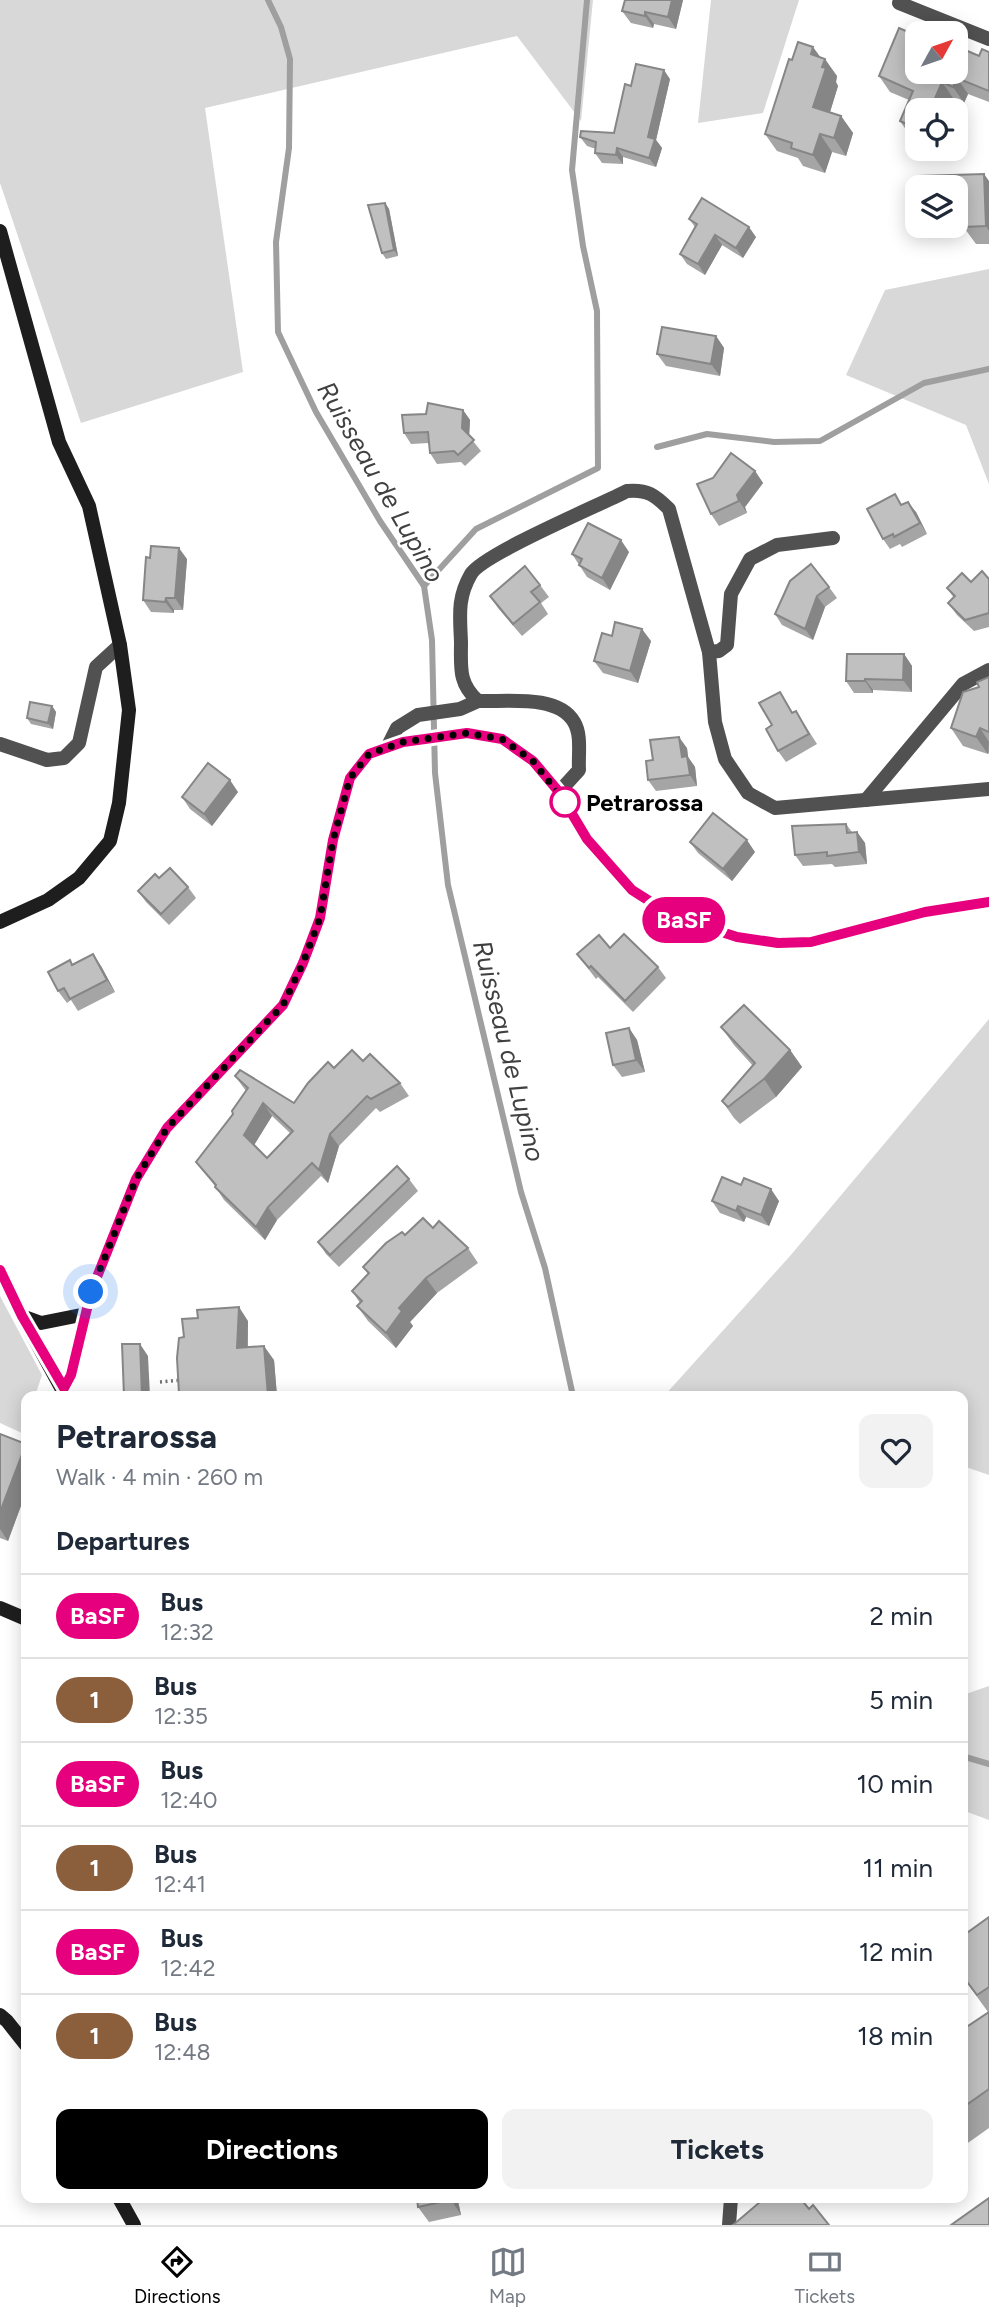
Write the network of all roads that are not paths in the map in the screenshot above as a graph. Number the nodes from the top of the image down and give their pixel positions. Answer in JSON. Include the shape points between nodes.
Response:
{"nodes":[{"id":1,"x":900,"y":3,"type":"dead end"},
{"id":2,"x":989,"y":39,"type":"edge"},
{"id":3,"x":0,"y":230,"type":"edge"},
{"id":4,"x":833,"y":538,"type":"dead end"},
{"id":5,"x":120,"y":645,"type":"junction"},
{"id":6,"x":709,"y":652,"type":"junction"},
{"id":7,"x":989,"y":670,"type":"edge"},
{"id":8,"x":478,"y":701,"type":"junction"},
{"id":9,"x":0,"y":744,"type":"edge"},
{"id":10,"x":387,"y":748,"type":"junction"},
{"id":11,"x":989,"y":789,"type":"edge"},
{"id":12,"x":559,"y":792,"type":"junction"},
{"id":13,"x":866,"y":800,"type":"junction"},
{"id":14,"x":989,"y":902,"type":"edge"},
{"id":15,"x":0,"y":922,"type":"edge"},
{"id":16,"x":0,"y":1270,"type":"edge"},
{"id":17,"x":86,"y":1314,"type":"junction"},
{"id":18,"x":22,"y":1316,"type":"junction"},
{"id":19,"x":64,"y":1391,"type":"edge"},
{"id":20,"x":65,"y":1391,"type":"edge"},
{"id":21,"x":0,"y":1608,"type":"edge"},
{"id":22,"x":21,"y":1617,"type":"edge"},
{"id":23,"x":0,"y":2015,"type":"edge"},
{"id":24,"x":21,"y":2039,"type":"edge"},
{"id":25,"x":122,"y":2203,"type":"edge"},
{"id":26,"x":731,"y":2203,"type":"edge"},
{"id":27,"x":134,"y":2225,"type":"edge"},
{"id":28,"x":729,"y":2225,"type":"edge"}],
"edges":[{"from":1,"to":2,"type":"street"},
{"from":3,"to":5,"type":"street","via":[[59,442],[89,506]]},
{"from":4,"to":6,"type":"street","via":[[777,545],[750,559],[731,594],[727,645]]},
{"from":5,"to":9,"type":"street","via":[[96,667],[79,743],[64,758],[47,760]]},
{"from":5,"to":15,"type":"street","via":[[129,710],[110,841],[79,878],[48,900]]},
{"from":6,"to":8,"type":"street","via":[[669,509],[642,490],[627,491],[494,555],[472,572],[460,600],[462,680]]},
{"from":6,"to":13,"type":"street","via":[[715,722],[725,758],[748,793],[775,808]]},
{"from":7,"to":13,"type":"street","via":[[963,684]]},
{"from":8,"to":10,"type":"street","via":[[460,709],[418,715],[397,728]]},
{"from":8,"to":12,"type":"street","via":[[546,702],[574,722],[579,770]]},
{"from":10,"to":12,"type":"street","via":[[467,733],[502,739],[533,761]]},
{"from":10,"to":17,"type":"street","via":[[369,754],[350,778],[333,840],[320,918],[283,1005],[167,1128],[136,1179]]},
{"from":11,"to":13,"type":"street"},
{"from":12,"to":14,"type":"street","via":[[587,839],[632,890],[673,916],[737,937],[811,942],[925,912]]},
{"from":16,"to":18,"type":"street"},
{"from":17,"to":18,"type":"street","via":[[41,1323]]},
{"from":17,"to":20,"type":"street"},
{"from":18,"to":19,"type":"street"},
{"from":21,"to":22,"type":"street"},
{"from":23,"to":24,"type":"street"},
{"from":25,"to":27,"type":"street"},
{"from":26,"to":28,"type":"street"}]}
